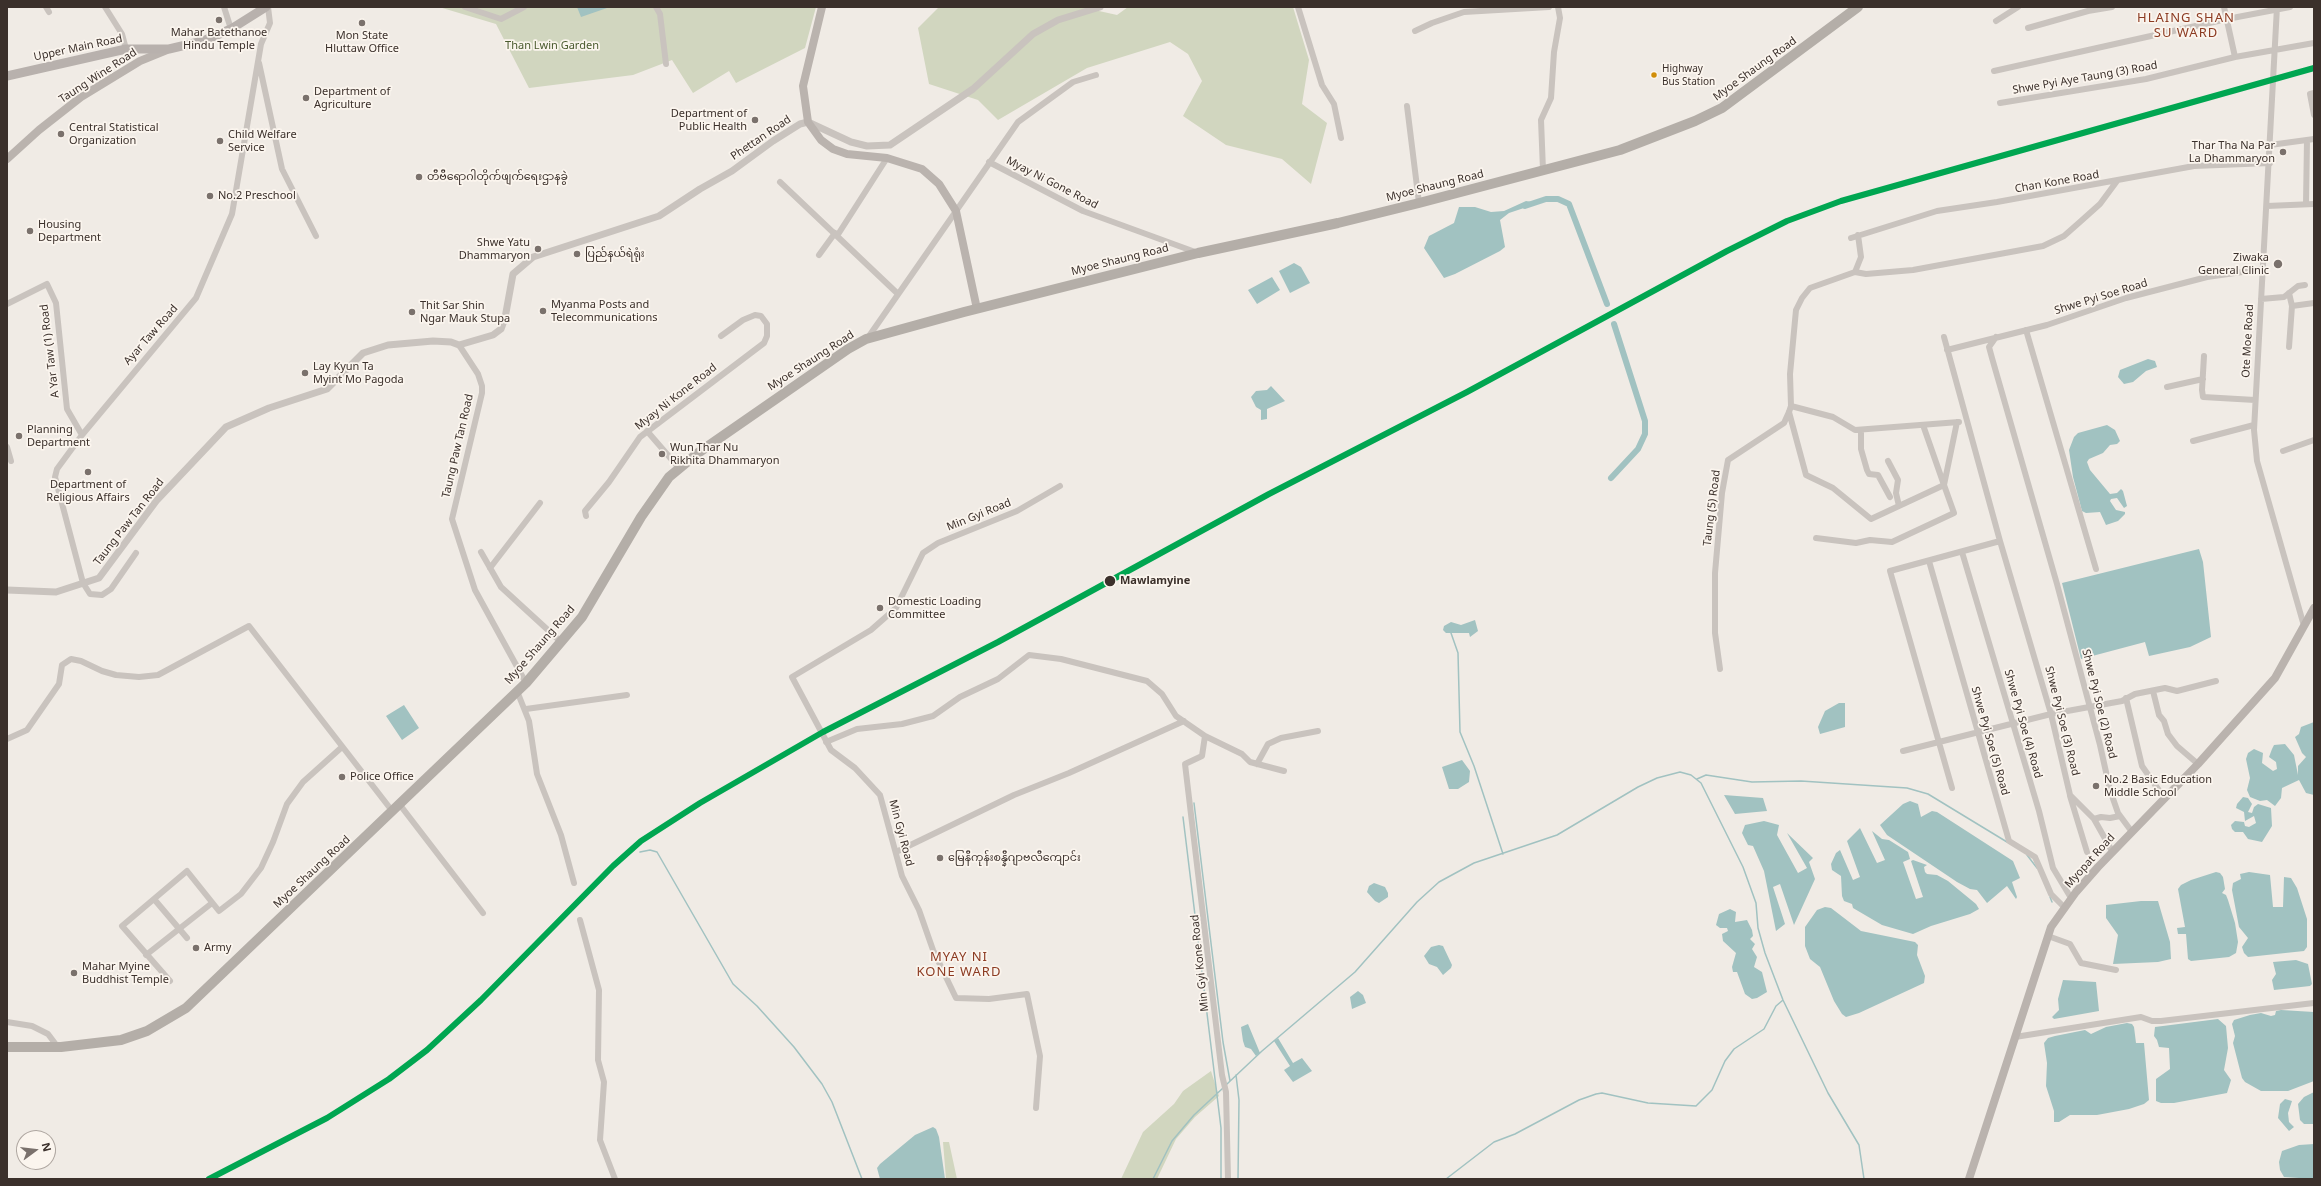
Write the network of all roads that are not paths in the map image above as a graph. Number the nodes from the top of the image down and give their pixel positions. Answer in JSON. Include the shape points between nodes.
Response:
{"nodes":[{"id":1,"x":105,"y":7,"type":"edge"},
{"id":2,"x":224,"y":7,"type":"edge"},
{"id":3,"x":267,"y":7,"type":"edge"},
{"id":4,"x":465,"y":7,"type":"edge"},
{"id":5,"x":524,"y":7,"type":"edge"},
{"id":6,"x":656,"y":7,"type":"edge"},
{"id":7,"x":822,"y":7,"type":"edge"},
{"id":8,"x":1100,"y":7,"type":"edge"},
{"id":9,"x":1298,"y":7,"type":"edge"},
{"id":10,"x":1549,"y":7,"type":"edge"},
{"id":11,"x":1558,"y":7,"type":"edge"},
{"id":12,"x":1858,"y":7,"type":"edge"},
{"id":13,"x":2018,"y":7,"type":"edge"},
{"id":14,"x":2112,"y":7,"type":"edge"},
{"id":15,"x":2224,"y":7,"type":"edge"},
{"id":16,"x":2290,"y":7,"type":"edge"},
{"id":17,"x":2277,"y":8,"type":"edge"},
{"id":18,"x":2227,"y":19,"type":"junction"},
{"id":19,"x":1996,"y":21,"type":"dead end"},
{"id":20,"x":2028,"y":28,"type":"dead end"},
{"id":21,"x":231,"y":29,"type":"junction"},
{"id":22,"x":1415,"y":31,"type":"dead end"},
{"id":23,"x":2314,"y":43,"type":"edge"},
{"id":24,"x":126,"y":49,"type":"junction"},
{"id":25,"x":168,"y":49,"type":"junction"},
{"id":26,"x":2275,"y":50,"type":"junction"},
{"id":27,"x":2234,"y":57,"type":"junction"},
{"id":28,"x":259,"y":62,"type":"junction"},
{"id":29,"x":666,"y":64,"type":"dead end"},
{"id":30,"x":1994,"y":72,"type":"dead end"},
{"id":31,"x":1096,"y":75,"type":"dead end"},
{"id":32,"x":7,"y":76,"type":"edge"},
{"id":33,"x":2314,"y":93,"type":"edge"},
{"id":34,"x":2000,"y":103,"type":"dead end"},
{"id":35,"x":1408,"y":106,"type":"dead end"},
{"id":36,"x":2314,"y":115,"type":"edge"},
{"id":37,"x":808,"y":122,"type":"junction"},
{"id":38,"x":1341,"y":138,"type":"dead end"},
{"id":39,"x":2314,"y":139,"type":"edge"},
{"id":40,"x":2307,"y":140,"type":"junction"},
{"id":41,"x":2270,"y":145,"type":"junction"},
{"id":42,"x":887,"y":158,"type":"junction"},
{"id":43,"x":7,"y":159,"type":"edge"},
{"id":44,"x":988,"y":162,"type":"junction"},
{"id":45,"x":2270,"y":163,"type":"junction"},
{"id":46,"x":1543,"y":170,"type":"junction"},
{"id":47,"x":780,"y":182,"type":"dead end"},
{"id":48,"x":2117,"y":182,"type":"junction"},
{"id":49,"x":1419,"y":203,"type":"junction"},
{"id":50,"x":2306,"y":204,"type":"junction"},
{"id":51,"x":2314,"y":204,"type":"edge"},
{"id":52,"x":2267,"y":206,"type":"junction"},
{"id":53,"x":956,"y":211,"type":"junction"},
{"id":54,"x":836,"y":235,"type":"junction"},
{"id":55,"x":1858,"y":235,"type":"junction"},
{"id":56,"x":316,"y":236,"type":"dead end"},
{"id":57,"x":1851,"y":238,"type":"dead end"},
{"id":58,"x":1198,"y":252,"type":"junction"},
{"id":59,"x":819,"y":255,"type":"dead end"},
{"id":60,"x":2263,"y":269,"type":"junction"},
{"id":61,"x":1855,"y":272,"type":"junction"},
{"id":62,"x":2305,"y":285,"type":"dead end"},
{"id":63,"x":2289,"y":293,"type":"junction"},
{"id":64,"x":898,"y":294,"type":"junction"},
{"id":65,"x":2261,"y":299,"type":"junction"},
{"id":66,"x":2314,"y":303,"type":"edge"},
{"id":67,"x":7,"y":304,"type":"edge"},
{"id":68,"x":2292,"y":306,"type":"junction"},
{"id":69,"x":977,"y":309,"type":"junction"},
{"id":70,"x":2026,"y":330,"type":"junction"},
{"id":71,"x":721,"y":336,"type":"dead end"},
{"id":72,"x":1944,"y":337,"type":"dead end"},
{"id":73,"x":1996,"y":337,"type":"junction"},
{"id":74,"x":866,"y":339,"type":"junction"},
{"id":75,"x":459,"y":345,"type":"junction"},
{"id":76,"x":2289,"y":347,"type":"dead end"},
{"id":77,"x":1947,"y":350,"type":"junction"},
{"id":78,"x":2204,"y":356,"type":"dead end"},
{"id":79,"x":2202,"y":379,"type":"junction"},
{"id":80,"x":2167,"y":387,"type":"dead end"},
{"id":81,"x":2255,"y":400,"type":"junction"},
{"id":82,"x":1790,"y":409,"type":"junction"},
{"id":83,"x":1967,"y":421,"type":"junction"},
{"id":84,"x":1957,"y":422,"type":"junction"},
{"id":85,"x":1923,"y":425,"type":"junction"},
{"id":86,"x":2254,"y":425,"type":"junction"},
{"id":87,"x":1861,"y":430,"type":"junction"},
{"id":88,"x":647,"y":431,"type":"junction"},
{"id":89,"x":82,"y":435,"type":"junction"},
{"id":90,"x":2314,"y":440,"type":"edge"},
{"id":91,"x":2193,"y":441,"type":"dead end"},
{"id":92,"x":7,"y":447,"type":"edge"},
{"id":93,"x":2283,"y":451,"type":"dead end"},
{"id":94,"x":11,"y":461,"type":"dead end"},
{"id":95,"x":1888,"y":461,"type":"dead end"},
{"id":96,"x":679,"y":468,"type":"junction"},
{"id":97,"x":1944,"y":485,"type":"junction"},
{"id":98,"x":1060,"y":486,"type":"dead end"},
{"id":99,"x":1890,"y":497,"type":"dead end"},
{"id":100,"x":540,"y":503,"type":"dead end"},
{"id":101,"x":1899,"y":506,"type":"junction"},
{"id":102,"x":586,"y":516,"type":"dead end"},
{"id":103,"x":1816,"y":538,"type":"dead end"},
{"id":104,"x":2000,"y":541,"type":"junction"},
{"id":105,"x":481,"y":552,"type":"dead end"},
{"id":106,"x":1962,"y":552,"type":"junction"},
{"id":107,"x":136,"y":553,"type":"dead end"},
{"id":108,"x":1929,"y":561,"type":"junction"},
{"id":109,"x":490,"y":568,"type":"junction"},
{"id":110,"x":2096,"y":569,"type":"dead end"},
{"id":111,"x":83,"y":583,"type":"junction"},
{"id":112,"x":7,"y":590,"type":"edge"},
{"id":113,"x":2314,"y":608,"type":"edge"},
{"id":114,"x":2304,"y":626,"type":"junction"},
{"id":115,"x":562,"y":642,"type":"junction"},
{"id":116,"x":1720,"y":669,"type":"dead end"},
{"id":117,"x":2216,"y":681,"type":"dead end"},
{"id":118,"x":526,"y":683,"type":"junction"},
{"id":119,"x":518,"y":691,"type":"junction"},
{"id":120,"x":2154,"y":691,"type":"junction"},
{"id":121,"x":628,"y":695,"type":"dead end"},
{"id":122,"x":2126,"y":698,"type":"junction"},
{"id":123,"x":2090,"y":707,"type":"junction"},
{"id":124,"x":526,"y":709,"type":"junction"},
{"id":125,"x":2052,"y":714,"type":"junction"},
{"id":126,"x":1184,"y":721,"type":"junction"},
{"id":127,"x":2012,"y":723,"type":"junction"},
{"id":128,"x":1318,"y":731,"type":"dead end"},
{"id":129,"x":1977,"y":733,"type":"junction"},
{"id":130,"x":1205,"y":736,"type":"junction"},
{"id":131,"x":7,"y":739,"type":"edge"},
{"id":132,"x":826,"y":742,"type":"junction"},
{"id":133,"x":1939,"y":743,"type":"junction"},
{"id":134,"x":342,"y":747,"type":"junction"},
{"id":135,"x":1903,"y":751,"type":"dead end"},
{"id":136,"x":1257,"y":764,"type":"junction"},
{"id":137,"x":2198,"y":764,"type":"junction"},
{"id":138,"x":1284,"y":771,"type":"dead end"},
{"id":139,"x":1952,"y":788,"type":"dead end"},
{"id":140,"x":2070,"y":795,"type":"junction"},
{"id":141,"x":2165,"y":799,"type":"junction"},
{"id":142,"x":396,"y":808,"type":"junction"},
{"id":143,"x":2120,"y":816,"type":"junction"},
{"id":144,"x":2094,"y":819,"type":"junction"},
{"id":145,"x":2132,"y":832,"type":"junction"},
{"id":146,"x":896,"y":852,"type":"junction"},
{"id":147,"x":2087,"y":852,"type":"dead end"},
{"id":148,"x":2112,"y":852,"type":"junction"},
{"id":149,"x":574,"y":883,"type":"dead end"},
{"id":150,"x":2071,"y":898,"type":"junction"},
{"id":151,"x":154,"y":899,"type":"junction"},
{"id":152,"x":212,"y":903,"type":"junction"},
{"id":153,"x":2064,"y":907,"type":"junction"},
{"id":154,"x":483,"y":913,"type":"dead end"},
{"id":155,"x":580,"y":920,"type":"dead end"},
{"id":156,"x":179,"y":928,"type":"junction"},
{"id":157,"x":2048,"y":936,"type":"junction"},
{"id":158,"x":187,"y":938,"type":"dead end"},
{"id":159,"x":146,"y":955,"type":"junction"},
{"id":160,"x":2116,"y":970,"type":"dead end"},
{"id":161,"x":170,"y":981,"type":"dead end"},
{"id":162,"x":2314,"y":1003,"type":"edge"},
{"id":163,"x":7,"y":1022,"type":"edge"},
{"id":164,"x":2015,"y":1037,"type":"junction"},
{"id":165,"x":57,"y":1046,"type":"junction"},
{"id":166,"x":7,"y":1047,"type":"edge"},
{"id":167,"x":1036,"y":1108,"type":"dead end"},
{"id":168,"x":615,"y":1179,"type":"edge"},
{"id":169,"x":1228,"y":1179,"type":"edge"},
{"id":170,"x":1969,"y":1179,"type":"edge"}],
"edges":[{"from":1,"to":24,"type":"street","via":[[122,34]]},
{"from":2,"to":21,"type":"street"},
{"from":3,"to":21,"type":"main road","name":"Upper Main Road"},
{"from":3,"to":28,"type":"street","name":"Ayar Taw Road","via":[[270,23],[261,44]]},
{"from":4,"to":5,"type":"street","via":[[501,19]]},
{"from":6,"to":29,"type":"street","via":[[660,14]]},
{"from":7,"to":37,"type":"main road","via":[[803,86]]},
{"from":8,"to":37,"type":"street","name":"Phettan Road","via":[[1058,20],[1033,34],[973,89],[890,145],[867,146],[851,142]]},
{"from":9,"to":38,"type":"street","via":[[1322,85],[1334,104]]},
{"from":10,"to":22,"type":"street","via":[[1464,12]]},
{"from":11,"to":46,"type":"street","via":[[1560,18],[1554,52],[1552,92],[1541,120]]},
{"from":12,"to":46,"type":"highway","name":"Myoe Shaung Road","via":[[1722,108],[1620,150]]},
{"from":13,"to":19,"type":"street"},
{"from":14,"to":20,"type":"street"},
{"from":15,"to":18,"type":"street"},
{"from":16,"to":17,"type":"street"},
{"from":17,"to":18,"type":"street"},
{"from":17,"to":26,"type":"street","name":"Ote Moe Road"},
{"from":18,"to":27,"type":"street"},
{"from":18,"to":30,"type":"street"},
{"from":21,"to":25,"type":"main road","name":"Upper Main Road","via":[[203,41]]},
{"from":23,"to":26,"type":"street","name":"Shwe Pyi Aye Taung (3) Road"},
{"from":24,"to":25,"type":"main road","name":"Upper Main Road"},
{"from":24,"to":32,"type":"main road","name":"Upper Main Road"},
{"from":25,"to":43,"type":"main road","name":"Taung Wine Road","via":[[140,61],[81,97]]},
{"from":26,"to":27,"type":"street","name":"Shwe Pyi Aye Taung (3) Road"},
{"from":26,"to":41,"type":"street","name":"Ote Moe Road"},
{"from":27,"to":34,"type":"street","name":"Shwe Pyi Aye Taung (3) Road","via":[[2146,79]]},
{"from":28,"to":56,"type":"street","via":[[282,169]]},
{"from":28,"to":89,"type":"street","name":"Ayar Taw Road","via":[[232,214],[196,298]]},
{"from":31,"to":44,"type":"street","via":[[1073,82],[1018,122]]},
{"from":33,"to":36,"type":"street","via":[[2310,94]]},
{"from":35,"to":49,"type":"street"},
{"from":37,"to":42,"type":"main road","via":[[821,140],[833,149],[847,154]]},
{"from":37,"to":75,"type":"street","name":"Phettan Road","via":[[800,124],[773,141],[732,171],[659,216],[533,257],[513,274],[501,329],[493,335]]},
{"from":39,"to":40,"type":"street"},
{"from":40,"to":41,"type":"street"},
{"from":40,"to":50,"type":"street"},
{"from":41,"to":45,"type":"street","name":"Ote Moe Road"},
{"from":42,"to":53,"type":"main road","via":[[922,169],[939,184]]},
{"from":42,"to":54,"type":"street"},
{"from":44,"to":53,"type":"street"},
{"from":44,"to":58,"type":"street","name":"Myay Ni Gone Road","via":[[1082,211]]},
{"from":45,"to":48,"type":"street","name":"Chan Kone Road","via":[[2194,166]]},
{"from":45,"to":52,"type":"street","name":"Ote Moe Road"},
{"from":46,"to":49,"type":"highway","name":"Myoe Shaung Road"},
{"from":47,"to":54,"type":"street"},
{"from":48,"to":55,"type":"street","name":"Chan Kone Road","via":[[1937,211]]},
{"from":48,"to":61,"type":"street","via":[[2100,204],[2082,221],[2064,236],[2043,246],[1913,270],[1866,274]]},
{"from":49,"to":58,"type":"highway","name":"Myoe Shaung Road"},
{"from":50,"to":51,"type":"street"},
{"from":50,"to":52,"type":"street"},
{"from":52,"to":60,"type":"street","name":"Ote Moe Road"},
{"from":53,"to":64,"type":"street"},
{"from":53,"to":69,"type":"main road"},
{"from":54,"to":59,"type":"street"},
{"from":54,"to":64,"type":"street"},
{"from":55,"to":57,"type":"street","name":"Chan Kone Road"},
{"from":55,"to":61,"type":"street","via":[[1861,257]]},
{"from":58,"to":69,"type":"highway","name":"Myoe Shaung Road"},
{"from":60,"to":65,"type":"street","name":"Ote Moe Road"},
{"from":60,"to":70,"type":"street","name":"Shwe Pyi Soe Road","via":[[2208,277],[2126,298]]},
{"from":61,"to":82,"type":"street","via":[[1810,288],[1796,310],[1790,374]]},
{"from":62,"to":63,"type":"street","via":[[2298,286]]},
{"from":63,"to":65,"type":"street","via":[[2284,297]]},
{"from":63,"to":68,"type":"street"},
{"from":64,"to":74,"type":"street"},
{"from":65,"to":81,"type":"street","name":"Ote Moe Road"},
{"from":66,"to":68,"type":"street"},
{"from":67,"to":89,"type":"street","name":"A Yar Taw (1) Road","via":[[48,284],[56,303],[67,409]]},
{"from":68,"to":76,"type":"street"},
{"from":69,"to":74,"type":"highway","name":"Myoe Shaung Road"},
{"from":70,"to":73,"type":"street","name":"Shwe Pyi Soe Road"},
{"from":70,"to":110,"type":"street"},
{"from":71,"to":88,"type":"street","name":"Myay Ni Kone Road","via":[[743,320],[756,315],[764,318],[768,330],[764,343]]},
{"from":72,"to":77,"type":"street","name":"Shwe Pyi Soe (3) Road"},
{"from":73,"to":77,"type":"street","name":"Shwe Pyi Soe Road"},
{"from":73,"to":123,"type":"street","name":"Shwe Pyi Soe (2) Road","via":[[1989,347]]},
{"from":74,"to":96,"type":"highway","name":"Myoe Shaung Road","via":[[786,391]]},
{"from":75,"to":111,"type":"street","name":"Taung Paw Tan Road","via":[[433,341],[388,345],[363,353],[327,390],[269,408],[226,427],[157,500],[99,578]]},
{"from":75,"to":118,"type":"street","name":"Taung Paw Tan Road","via":[[478,374],[482,393],[452,519],[475,590]]},
{"from":77,"to":83,"type":"street","name":"Shwe Pyi Soe (3) Road"},
{"from":78,"to":79,"type":"street"},
{"from":79,"to":80,"type":"street"},
{"from":79,"to":81,"type":"street","via":[[2203,397]]},
{"from":81,"to":86,"type":"street","name":"Ote Moe Road"},
{"from":82,"to":87,"type":"street","via":[[1833,417],[1855,430]]},
{"from":82,"to":101,"type":"street","via":[[1806,475],[1833,488],[1871,519]]},
{"from":82,"to":116,"type":"street","name":"Taung (5) Road","via":[[1784,423],[1728,460],[1722,493],[1715,573],[1715,633]]},
{"from":83,"to":84,"type":"street"},
{"from":83,"to":104,"type":"street","name":"Shwe Pyi Soe (3) Road"},
{"from":84,"to":85,"type":"street"},
{"from":84,"to":97,"type":"street"},
{"from":85,"to":87,"type":"street"},
{"from":85,"to":97,"type":"street"},
{"from":86,"to":91,"type":"street"},
{"from":86,"to":114,"type":"street","name":"Ote Moe Road","via":[[2257,461]]},
{"from":87,"to":99,"type":"street","via":[[1861,449],[1867,470],[1869,474],[1878,475]]},
{"from":88,"to":96,"type":"street"},
{"from":88,"to":102,"type":"street","name":"Myay Ni Kone Road","via":[[585,511]]},
{"from":89,"to":111,"type":"street","name":"Ayar Taw Road","via":[[57,469],[55,477]]},
{"from":90,"to":93,"type":"street"},
{"from":92,"to":94,"type":"street"},
{"from":95,"to":101,"type":"street","via":[[1898,480],[1896,493]]},
{"from":96,"to":115,"type":"highway","name":"Myoe Shaung Road","via":[[657,492],[582,617]]},
{"from":97,"to":101,"type":"street"},
{"from":97,"to":103,"type":"street","via":[[1954,513],[1892,542],[1870,540],[1856,543]]},
{"from":98,"to":132,"type":"street","name":"Min Gyi Road","via":[[1017,511],[938,543],[923,553],[896,608],[871,630],[792,677]]},
{"from":100,"to":109,"type":"street"},
{"from":104,"to":106,"type":"street"},
{"from":104,"to":125,"type":"street","name":"Shwe Pyi Soe (3) Road"},
{"from":105,"to":109,"type":"street"},
{"from":106,"to":108,"type":"street"},
{"from":106,"to":127,"type":"street","name":"Shwe Pyi Soe (4) Road"},
{"from":107,"to":111,"type":"street","via":[[111,589],[102,595],[90,594]]},
{"from":108,"to":129,"type":"street","name":"Shwe Pyi Soe (5) Road"},
{"from":108,"to":133,"type":"street","via":[[1890,571]]},
{"from":109,"to":115,"type":"street","via":[[501,587]]},
{"from":111,"to":112,"type":"street","name":"Taung Paw Tan Road","via":[[56,592]]},
{"from":113,"to":114,"type":"main road","name":"Myopat Road"},
{"from":114,"to":137,"type":"main road","name":"Myopat Road","via":[[2276,678]]},
{"from":115,"to":118,"type":"highway","name":"Myoe Shaung Road"},
{"from":117,"to":120,"type":"street","via":[[2178,691],[2165,688]]},
{"from":118,"to":119,"type":"highway","name":"Myoe Shaung Road"},
{"from":119,"to":124,"type":"street"},
{"from":119,"to":142,"type":"highway","name":"Myoe Shaung Road"},
{"from":120,"to":122,"type":"street"},
{"from":120,"to":137,"type":"street","via":[[2159,715],[2168,734],[2177,746]]},
{"from":121,"to":124,"type":"street"},
{"from":122,"to":123,"type":"street"},
{"from":122,"to":141,"type":"street","via":[[2142,766]]},
{"from":123,"to":125,"type":"street"},
{"from":123,"to":143,"type":"street","name":"Shwe Pyi Soe (2) Road","via":[[2110,790]]},
{"from":124,"to":149,"type":"street","via":[[537,774],[561,835]]},
{"from":125,"to":127,"type":"street"},
{"from":125,"to":140,"type":"street","name":"Shwe Pyi Soe (3) Road"},
{"from":126,"to":130,"type":"street"},
{"from":126,"to":132,"type":"street","via":[[1176,716],[1162,694],[1147,681],[1061,659],[1029,654],[998,678],[960,697],[933,716],[902,724],[857,728]]},
{"from":126,"to":146,"type":"street","via":[[1014,795]]},
{"from":127,"to":129,"type":"street"},
{"from":127,"to":150,"type":"street","name":"Shwe Pyi Soe (4) Road","via":[[2053,868]]},
{"from":128,"to":136,"type":"street","via":[[1281,738],[1268,744]]},
{"from":129,"to":133,"type":"street"},
{"from":129,"to":153,"type":"street","name":"Shwe Pyi Soe (5) Road","via":[[2009,841],[2034,857],[2052,894]]},
{"from":130,"to":136,"type":"street"},
{"from":130,"to":169,"type":"street","via":[[1202,756],[1185,764],[1226,1092]]},
{"from":131,"to":134,"type":"street","via":[[27,730],[59,684],[62,665],[71,659],[116,675],[158,675],[249,626]]},
{"from":132,"to":146,"type":"street","name":"Min Gyi Road","via":[[831,750],[855,768],[880,795]]},
{"from":133,"to":135,"type":"street"},
{"from":133,"to":139,"type":"street"},
{"from":134,"to":142,"type":"street"},
{"from":134,"to":152,"type":"street","via":[[303,782],[287,804],[261,868],[241,894],[219,911]]},
{"from":136,"to":138,"type":"street"},
{"from":137,"to":141,"type":"main road","name":"Myopat Road"},
{"from":140,"to":144,"type":"street"},
{"from":140,"to":147,"type":"street","name":"Shwe Pyi Soe (3) Road"},
{"from":141,"to":145,"type":"main road","name":"Myopat Road"},
{"from":142,"to":154,"type":"street"},
{"from":142,"to":165,"type":"highway","name":"Myoe Shaung Road","via":[[186,1008],[147,1032],[135,1036],[121,1040]]},
{"from":143,"to":144,"type":"street","via":[[2100,816]]},
{"from":143,"to":145,"type":"street","name":"Shwe Pyi Soe (2) Road"},
{"from":144,"to":148,"type":"street"},
{"from":145,"to":148,"type":"main road","name":"Myopat Road"},
{"from":146,"to":167,"type":"street","name":"Min Gyi Road","via":[[902,876],[919,910],[932,950],[956,998],[989,999],[1027,994],[1040,1056]]},
{"from":148,"to":150,"type":"main road","name":"Myopat Road"},
{"from":150,"to":153,"type":"main road","name":"Myopat Road"},
{"from":151,"to":152,"type":"street","via":[[187,871]]},
{"from":151,"to":156,"type":"street"},
{"from":151,"to":159,"type":"street","via":[[122,926]]},
{"from":152,"to":156,"type":"street"},
{"from":153,"to":157,"type":"main road","name":"Myopat Road"},
{"from":155,"to":168,"type":"street","via":[[599,990],[598,1060],[604,1082],[600,1140]]},
{"from":156,"to":158,"type":"street"},
{"from":156,"to":159,"type":"street"},
{"from":157,"to":160,"type":"street","via":[[2070,944],[2081,963]]},
{"from":157,"to":164,"type":"main road","name":"Myopat Road"},
{"from":159,"to":161,"type":"street"},
{"from":162,"to":164,"type":"street","via":[[2161,1021],[2141,1017]]},
{"from":163,"to":165,"type":"street","via":[[32,1026],[48,1034]]},
{"from":164,"to":170,"type":"main road","name":"Myopat Road"},
{"from":165,"to":166,"type":"highway","name":"Myoe Shaung Road"}]}
